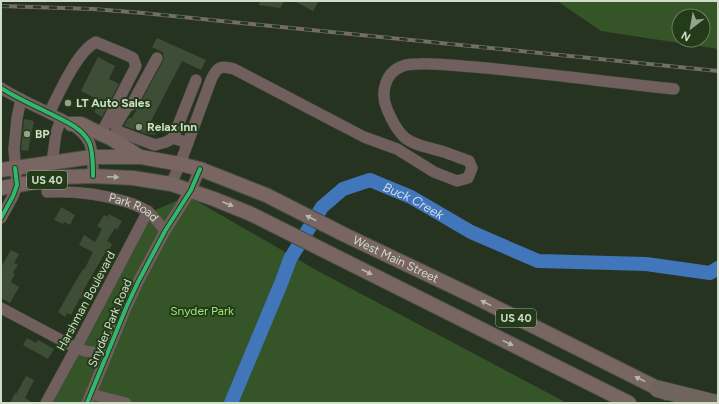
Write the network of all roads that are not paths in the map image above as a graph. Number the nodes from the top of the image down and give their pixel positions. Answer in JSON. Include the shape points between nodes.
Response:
{"nodes":[{"id":1,"x":157,"y":58,"type":"dead end"},
{"id":2,"x":196,"y":80,"type":"dead end"},
{"id":3,"x":1,"y":88,"type":"edge"},
{"id":4,"x":674,"y":89,"type":"dead end"},
{"id":5,"x":21,"y":99,"type":"junction"},
{"id":6,"x":49,"y":113,"type":"junction"},
{"id":7,"x":66,"y":121,"type":"junction"},
{"id":8,"x":110,"y":135,"type":"junction"},
{"id":9,"x":173,"y":138,"type":"junction"},
{"id":10,"x":188,"y":143,"type":"junction"},
{"id":11,"x":92,"y":157,"type":"junction"},
{"id":12,"x":141,"y":157,"type":"junction"},
{"id":13,"x":52,"y":163,"type":"junction"},
{"id":14,"x":180,"y":164,"type":"junction"},
{"id":15,"x":15,"y":168,"type":"junction"},
{"id":16,"x":200,"y":169,"type":"junction"},
{"id":17,"x":1,"y":170,"type":"edge"},
{"id":18,"x":93,"y":176,"type":"junction"},
{"id":19,"x":171,"y":184,"type":"junction"},
{"id":20,"x":17,"y":185,"type":"junction"},
{"id":21,"x":1,"y":188,"type":"edge"},
{"id":22,"x":192,"y":190,"type":"junction"},
{"id":23,"x":47,"y":192,"type":"dead end"},
{"id":24,"x":148,"y":211,"type":"junction"},
{"id":25,"x":1,"y":218,"type":"edge"},
{"id":26,"x":166,"y":231,"type":"junction"},
{"id":27,"x":1,"y":308,"type":"edge"},
{"id":28,"x":76,"y":348,"type":"junction"},
{"id":29,"x":107,"y":354,"type":"junction"},
{"id":30,"x":658,"y":388,"type":"junction"},
{"id":31,"x":89,"y":398,"type":"edge"},
{"id":32,"x":46,"y":403,"type":"edge"},
{"id":33,"x":126,"y":403,"type":"edge"},
{"id":34,"x":629,"y":403,"type":"edge"},
{"id":35,"x":687,"y":403,"type":"edge"},
{"id":36,"x":715,"y":403,"type":"edge"}],
"edges":[{"from":1,"to":8,"type":"street","via":[[132,104],[127,107]]},
{"from":2,"to":9,"type":"street"},
{"from":3,"to":5,"type":"street"},
{"from":4,"to":10,"type":"street","via":[[432,63],[403,66],[390,75],[384,88],[389,115],[399,131],[411,142],[469,161],[472,168],[468,178],[457,181],[434,172],[397,149],[364,137],[234,69],[223,67],[218,68],[211,80]]},
{"from":5,"to":6,"type":"street"},
{"from":5,"to":15,"type":"street","via":[[14,149]]},
{"from":6,"to":7,"type":"street"},
{"from":6,"to":8,"type":"street","via":[[76,63],[91,44],[96,42],[133,58],[136,66]]},
{"from":7,"to":8,"type":"main road"},
{"from":7,"to":11,"type":"street","via":[[90,143]]},
{"from":7,"to":13,"type":"street","via":[[56,133]]},
{"from":8,"to":9,"type":"street","via":[[155,145]]},
{"from":8,"to":12,"type":"main road"},
{"from":9,"to":10,"type":"street"},
{"from":10,"to":14,"type":"street"},
{"from":11,"to":12,"type":"main road","name":"West Main Street","number":"US 40"},
{"from":11,"to":13,"type":"main road","number":"US 40"},
{"from":11,"to":18,"type":"street"},
{"from":12,"to":14,"type":"main road","name":"West Main Street","number":"US 40"},
{"from":13,"to":15,"type":"main road","number":"US 40"},
{"from":14,"to":16,"type":"main road","name":"West Main Street","number":"US 40"},
{"from":14,"to":19,"type":"street"},
{"from":15,"to":17,"type":"main road","number":"US 40"},
{"from":15,"to":20,"type":"street"},
{"from":16,"to":22,"type":"street","name":"Park Road"},
{"from":30,"to":16,"type":"main road","name":"West Main Street","number":"US 40","one_way":true,"via":[[266,195]]},
{"from":18,"to":19,"type":"main road","name":"West Main Street","number":"US 40","one_way":true},
{"from":18,"to":20,"type":"main road","number":"US 40","via":[[63,177]]},
{"from":19,"to":22,"type":"main road","name":"West Main Street","number":"US 40"},
{"from":20,"to":21,"type":"main road","number":"US 40"},
{"from":20,"to":25,"type":"street"},
{"from":22,"to":26,"type":"street","name":"Park Road"},
{"from":22,"to":34,"type":"main road","name":"West Main Street","number":"US 40","one_way":true,"via":[[251,214]]},
{"from":23,"to":24,"type":"street","name":"Park Road","via":[[96,195],[120,200]]},
{"from":24,"to":26,"type":"street","name":"Park Road"},
{"from":24,"to":28,"type":"street","name":"Harshman Boulevard"},
{"from":26,"to":29,"type":"street","name":"Snyder Park Road","via":[[138,282]]},
{"from":27,"to":28,"type":"street"},
{"from":28,"to":29,"type":"street"},
{"from":28,"to":32,"type":"street","name":"Harshman Boulevard"},
{"from":29,"to":31,"type":"street","name":"Snyder Park Road"},
{"from":30,"to":35,"type":"main road","name":"West Main Street","number":"US 40"},
{"from":30,"to":36,"type":"highway"},
{"from":31,"to":33,"type":"street"}]}
